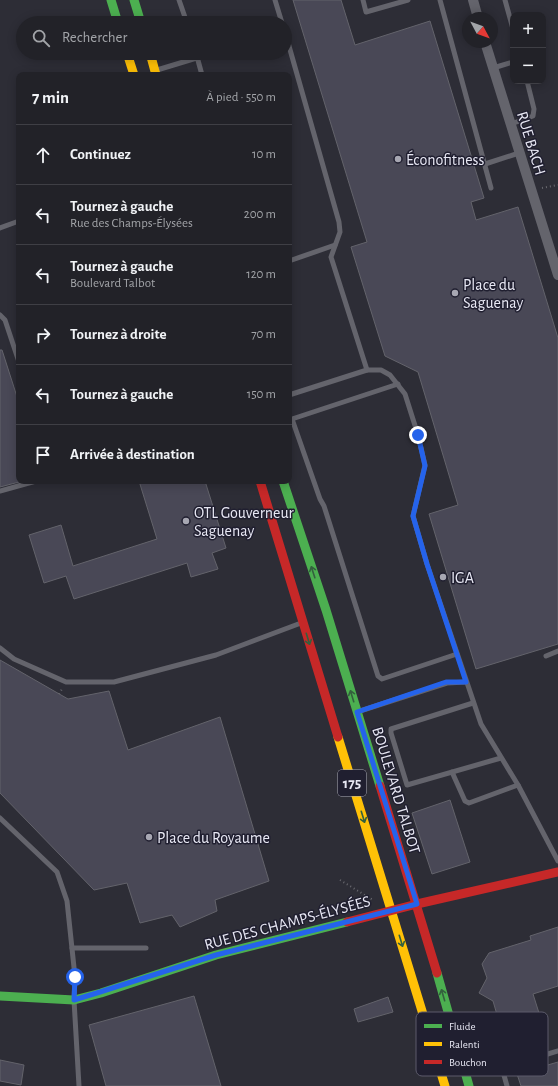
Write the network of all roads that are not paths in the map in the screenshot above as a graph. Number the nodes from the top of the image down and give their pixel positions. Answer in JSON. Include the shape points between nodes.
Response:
{"nodes":[{"id":1,"x":111,"y":0,"type":"edge"},
{"id":2,"x":134,"y":0,"type":"edge"},
{"id":3,"x":179,"y":0,"type":"edge"},
{"id":4,"x":275,"y":0,"type":"edge"},
{"id":5,"x":363,"y":0,"type":"edge"},
{"id":6,"x":408,"y":0,"type":"edge"},
{"id":7,"x":440,"y":0,"type":"edge"},
{"id":8,"x":473,"y":0,"type":"edge"},
{"id":9,"x":505,"y":0,"type":"edge"},
{"id":10,"x":476,"y":12,"type":"edge"},
{"id":11,"x":116,"y":16,"type":"edge"},
{"id":12,"x":139,"y":16,"type":"edge"},
{"id":13,"x":184,"y":16,"type":"edge"},
{"id":14,"x":280,"y":16,"type":"edge"},
{"id":15,"x":510,"y":18,"type":"edge"},
{"id":16,"x":487,"y":48,"type":"edge"},
{"id":17,"x":292,"y":57,"type":"edge"},
{"id":18,"x":129,"y":60,"type":"edge"},
{"id":19,"x":152,"y":60,"type":"edge"},
{"id":20,"x":186,"y":60,"type":"edge"},
{"id":21,"x":198,"y":60,"type":"edge"},
{"id":22,"x":510,"y":63,"type":"edge"},
{"id":23,"x":493,"y":68,"type":"junction"},
{"id":24,"x":133,"y":72,"type":"edge"},
{"id":25,"x":156,"y":72,"type":"edge"},
{"id":26,"x":158,"y":72,"type":"edge"},
{"id":27,"x":201,"y":72,"type":"edge"},
{"id":28,"x":528,"y":84,"type":"edge"},
{"id":29,"x":511,"y":124,"type":"junction"},
{"id":30,"x":520,"y":153,"type":"junction"},
{"id":31,"x":484,"y":164,"type":"junction"},
{"id":32,"x":491,"y":188,"type":"dead end"},
{"id":33,"x":16,"y":222,"type":"edge"},
{"id":34,"x":0,"y":228,"type":"edge"},
{"id":35,"x":335,"y":245,"type":"junction"},
{"id":36,"x":555,"y":253,"type":"edge"},
{"id":37,"x":292,"y":260,"type":"edge"},
{"id":38,"x":558,"y":275,"type":"edge"},
{"id":39,"x":0,"y":315,"type":"edge"},
{"id":40,"x":16,"y":353,"type":"edge"},
{"id":41,"x":367,"y":370,"type":"junction"},
{"id":42,"x":398,"y":384,"type":"junction"},
{"id":43,"x":292,"y":393,"type":"edge"},
{"id":44,"x":25,"y":484,"type":"edge"},
{"id":45,"x":261,"y":484,"type":"edge"},
{"id":46,"x":284,"y":484,"type":"edge"},
{"id":47,"x":0,"y":491,"type":"edge"},
{"id":48,"x":303,"y":622,"type":"junction"},
{"id":49,"x":0,"y":648,"type":"edge"},
{"id":50,"x":558,"y":651,"type":"edge"},
{"id":51,"x":457,"y":654,"type":"junction"},
{"id":52,"x":546,"y":656,"type":"dead end"},
{"id":53,"x":466,"y":682,"type":"junction"},
{"id":54,"x":473,"y":703,"type":"junction"},
{"id":55,"x":357,"y":712,"type":"junction"},
{"id":56,"x":501,"y":758,"type":"junction"},
{"id":57,"x":452,"y":772,"type":"junction"},
{"id":58,"x":518,"y":785,"type":"junction"},
{"id":59,"x":0,"y":818,"type":"edge"},
{"id":60,"x":558,"y":861,"type":"edge"},
{"id":61,"x":558,"y":872,"type":"edge"},
{"id":62,"x":417,"y":904,"type":"junction"},
{"id":63,"x":391,"y":911,"type":"junction"},
{"id":64,"x":72,"y":948,"type":"junction"},
{"id":65,"x":146,"y":948,"type":"dead end"},
{"id":66,"x":0,"y":996,"type":"edge"},
{"id":67,"x":74,"y":1000,"type":"junction"},
{"id":68,"x":422,"y":1012,"type":"edge"},
{"id":69,"x":448,"y":1012,"type":"edge"},
{"id":70,"x":558,"y":1051,"type":"edge"},
{"id":71,"x":548,"y":1054,"type":"edge"},
{"id":72,"x":442,"y":1076,"type":"edge"},
{"id":73,"x":466,"y":1076,"type":"edge"},
{"id":74,"x":504,"y":1076,"type":"edge"},
{"id":75,"x":79,"y":1086,"type":"edge"},
{"id":76,"x":445,"y":1086,"type":"edge"},
{"id":77,"x":469,"y":1086,"type":"edge"},
{"id":78,"x":507,"y":1086,"type":"edge"}],
"edges":[{"from":1,"to":11,"type":"main road"},
{"from":2,"to":12,"type":"main road"},
{"from":3,"to":13,"type":"lane"},
{"from":4,"to":14,"type":"lane"},
{"from":5,"to":6,"type":"lane","via":[[366,12]]},
{"from":7,"to":31,"type":"lane"},
{"from":8,"to":10,"type":"street"},
{"from":9,"to":15,"type":"lane"},
{"from":16,"to":23,"type":"street","name":"RUE BACH"},
{"from":17,"to":35,"type":"lane","via":[[339,222],[340,232]]},
{"from":18,"to":24,"type":"main road"},
{"from":19,"to":25,"type":"main road"},
{"from":20,"to":26,"type":"lane"},
{"from":21,"to":27,"type":"lane"},
{"from":22,"to":23,"type":"lane"},
{"from":23,"to":29,"type":"street","name":"RUE BACH"},
{"from":28,"to":29,"type":"lane","via":[[534,109],[533,116]]},
{"from":29,"to":30,"type":"street","name":"RUE BACH"},
{"from":30,"to":31,"type":"lane"},
{"from":30,"to":36,"type":"street","name":"RUE BACH"},
{"from":31,"to":32,"type":"lane"},
{"from":33,"to":34,"type":"lane"},
{"from":35,"to":37,"type":"lane"},
{"from":35,"to":41,"type":"lane","via":[[331,257]]},
{"from":36,"to":38,"type":"street","name":"RUE BACH"},
{"from":39,"to":40,"type":"lane","via":[[5,320]]},
{"from":41,"to":42,"type":"lane","via":[[381,370]]},
{"from":41,"to":43,"type":"lane"},
{"from":42,"to":51,"type":"lane","via":[[405,394],[425,466],[413,516]]},
{"from":42,"to":51,"type":"lane","via":[[292,419],[324,506],[378,676],[382,679]]},
{"from":44,"to":47,"type":"lane"},
{"from":45,"to":48,"type":"main road","number":"175"},
{"from":55,"to":46,"type":"main road","name":"BOULEVARD TALBOT","number":"175","one_way":true},
{"from":48,"to":49,"type":"lane","via":[[216,655],[114,682],[66,682],[14,659]]},
{"from":48,"to":63,"type":"main road","number":"175","one_way":true},
{"from":50,"to":52,"type":"lane"},
{"from":51,"to":53,"type":"lane"},
{"from":53,"to":54,"type":"lane"},
{"from":53,"to":55,"type":"lane","via":[[446,682]]},
{"from":54,"to":56,"type":"lane","via":[[481,724]]},
{"from":54,"to":57,"type":"lane","via":[[391,730],[407,786]]},
{"from":55,"to":62,"type":"main road","name":"BOULEVARD TALBOT","number":"175"},
{"from":56,"to":57,"type":"lane"},
{"from":56,"to":58,"type":"lane"},
{"from":57,"to":58,"type":"lane","via":[[465,801],[469,803]]},
{"from":58,"to":60,"type":"lane"},
{"from":59,"to":64,"type":"lane","via":[[57,872],[66,901]]},
{"from":61,"to":62,"type":"main road","name":"RUE DES CHAMPS-ÉLYSÉES"},
{"from":62,"to":63,"type":"main road","name":"RUE DES CHAMPS-ÉLYSÉES"},
{"from":69,"to":62,"type":"main road","name":"BOULEVARD TALBOT","number":"175","one_way":true},
{"from":63,"to":67,"type":"main road","name":"RUE DES CHAMPS-ÉLYSÉES","via":[[216,955]]},
{"from":63,"to":68,"type":"main road","number":"175","one_way":true},
{"from":64,"to":65,"type":"lane"},
{"from":64,"to":67,"type":"lane"},
{"from":66,"to":67,"type":"main road","name":"RUE DES CHAMPS-ÉLYSÉES"},
{"from":67,"to":75,"type":"lane"},
{"from":70,"to":71,"type":"lane"},
{"from":72,"to":76,"type":"main road","number":"175","one_way":true},
{"from":77,"to":73,"type":"main road","name":"BOULEVARD TALBOT","number":"175","one_way":true},
{"from":74,"to":78,"type":"lane"}]}
